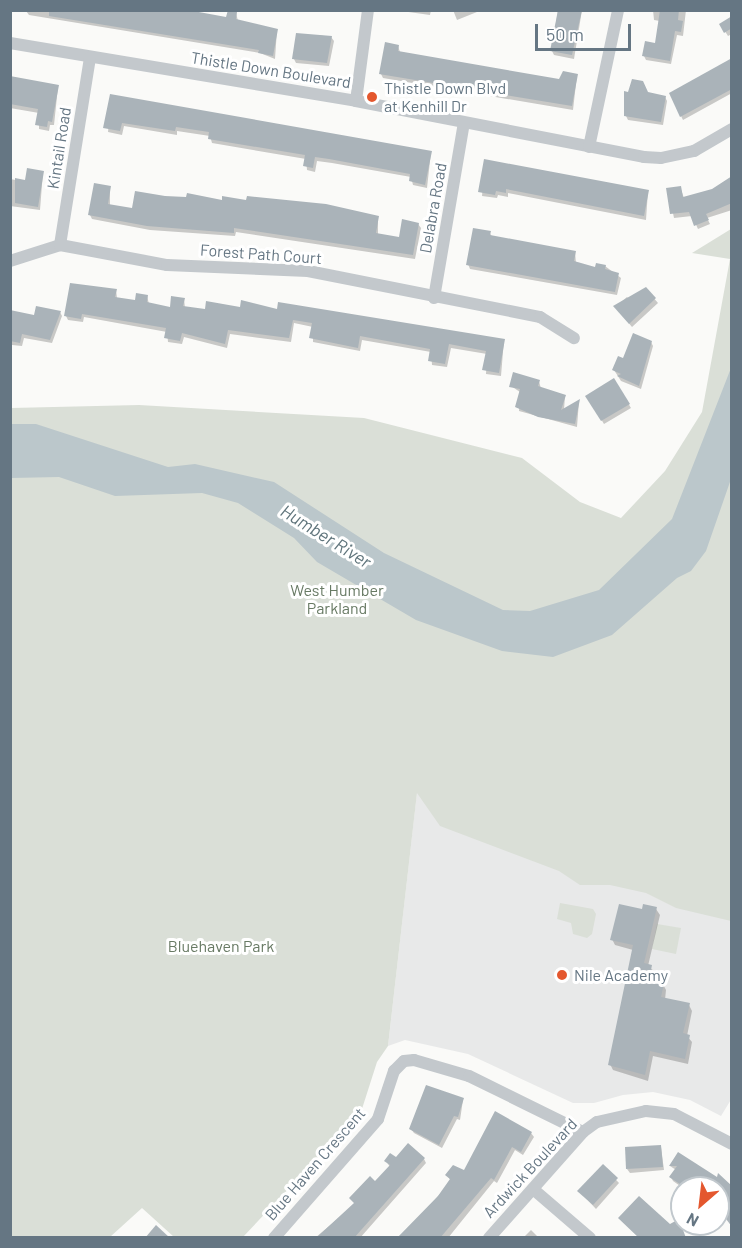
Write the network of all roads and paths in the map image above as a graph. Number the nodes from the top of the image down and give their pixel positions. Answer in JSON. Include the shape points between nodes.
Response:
{"nodes":[{"id":1,"x":368,"y":10,"type":"edge"},
{"id":2,"x":618,"y":10,"type":"edge"},
{"id":3,"x":10,"y":43,"type":"edge"},
{"id":4,"x":90,"y":57,"type":"junction"},
{"id":5,"x":356,"y":101,"type":"junction"},
{"id":6,"x":464,"y":123,"type":"junction"},
{"id":7,"x":732,"y":129,"type":"edge"},
{"id":8,"x":589,"y":147,"type":"junction"},
{"id":9,"x":60,"y":245,"type":"junction"},
{"id":10,"x":10,"y":261,"type":"edge"},
{"id":11,"x":434,"y":298,"type":"junction"},
{"id":12,"x":574,"y":338,"type":"dead end"},
{"id":13,"x":583,"y":1132,"type":"junction"},
{"id":14,"x":732,"y":1143,"type":"edge"},
{"id":15,"x":533,"y":1189,"type":"junction"},
{"id":16,"x":274,"y":1238,"type":"edge"},
{"id":17,"x":489,"y":1238,"type":"edge"},
{"id":18,"x":590,"y":1238,"type":"edge"}],
"edges":[{"from":1,"to":5,"type":"street"},
{"from":2,"to":8,"type":"street"},
{"from":3,"to":4,"type":"street","name":"Thistle Down Boulevard"},
{"from":4,"to":5,"type":"street","name":"Thistle Down Boulevard"},
{"from":4,"to":9,"type":"street","name":"Kintail Road"},
{"from":5,"to":6,"type":"street","name":"Thistle Down Boulevard"},
{"from":6,"to":8,"type":"street","name":"Thistle Down Boulevard"},
{"from":6,"to":11,"type":"street","name":"Delabra Road"},
{"from":7,"to":8,"type":"street","name":"Thistle Down Boulevard","via":[[694,151],[661,158]]},
{"from":9,"to":10,"type":"street","name":"Forest Path Court"},
{"from":9,"to":11,"type":"street","name":"Forest Path Court","via":[[167,265],[308,271]]},
{"from":11,"to":12,"type":"street","name":"Forest Path Court","via":[[540,317]]},
{"from":13,"to":14,"type":"street","name":"Ardwick Boulevard","via":[[597,1122],[646,1111],[686,1118]]},
{"from":13,"to":15,"type":"street","name":"Ardwick Boulevard"},
{"from":13,"to":16,"type":"street","name":"Blue Haven Crescent","via":[[469,1076],[404,1061],[394,1071],[378,1119]]},
{"from":15,"to":17,"type":"street","name":"Ardwick Boulevard"},
{"from":15,"to":18,"type":"street"}]}
